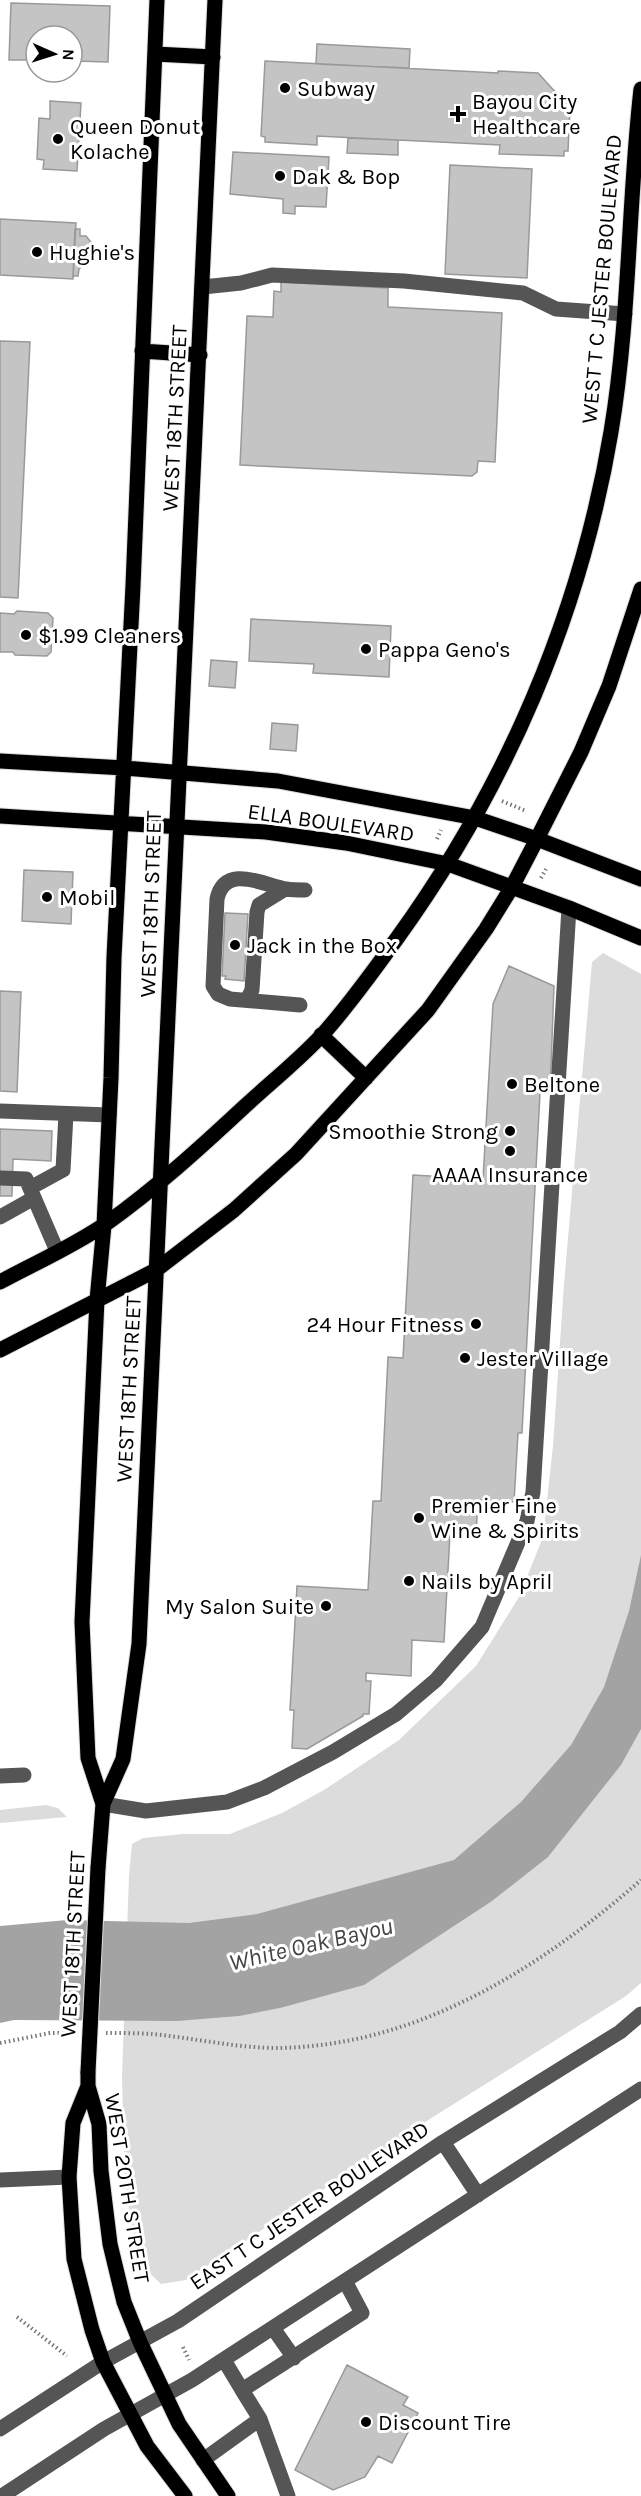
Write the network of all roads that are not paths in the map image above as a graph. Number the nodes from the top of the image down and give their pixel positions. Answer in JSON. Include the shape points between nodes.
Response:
{"nodes":[{"id":1,"x":157,"y":0,"type":"edge"},
{"id":2,"x":216,"y":0,"type":"edge"},
{"id":3,"x":155,"y":54,"type":"junction"},
{"id":4,"x":213,"y":57,"type":"junction"},
{"id":5,"x":641,"y":89,"type":"edge"},
{"id":6,"x":203,"y":287,"type":"junction"},
{"id":7,"x":625,"y":314,"type":"junction"},
{"id":8,"x":641,"y":316,"type":"edge"},
{"id":9,"x":142,"y":351,"type":"junction"},
{"id":10,"x":200,"y":355,"type":"junction"},
{"id":11,"x":641,"y":589,"type":"edge"},
{"id":12,"x":0,"y":761,"type":"edge"},
{"id":13,"x":125,"y":768,"type":"junction"},
{"id":14,"x":179,"y":773,"type":"junction"},
{"id":15,"x":0,"y":816,"type":"edge"},
{"id":16,"x":474,"y":818,"type":"junction"},
{"id":17,"x":121,"y":824,"type":"junction"},
{"id":18,"x":175,"y":827,"type":"junction"},
{"id":19,"x":537,"y":839,"type":"junction"},
{"id":20,"x":448,"y":864,"type":"junction"},
{"id":21,"x":641,"y":879,"type":"edge"},
{"id":22,"x":512,"y":887,"type":"junction"},
{"id":23,"x":285,"y":889,"type":"junction"},
{"id":24,"x":305,"y":890,"type":"dead end"},
{"id":25,"x":568,"y":908,"type":"junction"},
{"id":26,"x":641,"y":938,"type":"edge"},
{"id":27,"x":247,"y":1000,"type":"junction"},
{"id":28,"x":300,"y":1005,"type":"dead end"},
{"id":29,"x":321,"y":1035,"type":"junction"},
{"id":30,"x":366,"y":1078,"type":"junction"},
{"id":31,"x":0,"y":1111,"type":"edge"},
{"id":32,"x":66,"y":1114,"type":"junction"},
{"id":33,"x":109,"y":1115,"type":"junction"},
{"id":34,"x":0,"y":1178,"type":"edge"},
{"id":35,"x":161,"y":1182,"type":"junction"},
{"id":36,"x":32,"y":1193,"type":"junction"},
{"id":37,"x":0,"y":1217,"type":"edge"},
{"id":38,"x":104,"y":1225,"type":"junction"},
{"id":39,"x":57,"y":1251,"type":"junction"},
{"id":40,"x":156,"y":1270,"type":"junction"},
{"id":41,"x":0,"y":1282,"type":"edge"},
{"id":42,"x":97,"y":1300,"type":"junction"},
{"id":43,"x":0,"y":1350,"type":"edge"},
{"id":44,"x":0,"y":1776,"type":"edge"},
{"id":45,"x":24,"y":1776,"type":"dead end"},
{"id":46,"x":103,"y":1804,"type":"junction"},
{"id":47,"x":641,"y":2014,"type":"edge"},
{"id":48,"x":88,"y":2079,"type":"junction"},
{"id":49,"x":641,"y":2089,"type":"edge"},
{"id":50,"x":443,"y":2142,"type":"junction"},
{"id":51,"x":69,"y":2177,"type":"junction"},
{"id":52,"x":0,"y":2180,"type":"edge"},
{"id":53,"x":478,"y":2195,"type":"junction"},
{"id":54,"x":345,"y":2281,"type":"junction"},
{"id":55,"x":273,"y":2328,"type":"junction"},
{"id":56,"x":140,"y":2342,"type":"junction"},
{"id":57,"x":294,"y":2358,"type":"junction"},
{"id":58,"x":224,"y":2360,"type":"junction"},
{"id":59,"x":103,"y":2362,"type":"junction"},
{"id":60,"x":242,"y":2390,"type":"junction"},
{"id":61,"x":164,"y":2396,"type":"junction"},
{"id":62,"x":130,"y":2415,"type":"junction"},
{"id":63,"x":260,"y":2420,"type":"junction"},
{"id":64,"x":0,"y":2429,"type":"edge"},
{"id":65,"x":203,"y":2460,"type":"junction"},
{"id":66,"x":2,"y":2496,"type":"edge"},
{"id":67,"x":185,"y":2496,"type":"edge"},
{"id":68,"x":228,"y":2496,"type":"edge"},
{"id":69,"x":288,"y":2496,"type":"edge"}],
"edges":[{"from":1,"to":3,"type":"main road","name":"WEST 18TH STREET"},
{"from":2,"to":4,"type":"main road","name":"WEST 18TH STREET"},
{"from":3,"to":4,"type":"main road"},
{"from":3,"to":9,"type":"main road","name":"WEST 18TH STREET"},
{"from":4,"to":6,"type":"main road","name":"WEST 18TH STREET"},
{"from":5,"to":7,"type":"main road","name":"WEST T C JESTER BOULEVARD"},
{"from":6,"to":7,"type":"street","via":[[272,275],[404,281],[523,293],[556,309]]},
{"from":6,"to":10,"type":"main road","name":"WEST 18TH STREET"},
{"from":7,"to":8,"type":"main road"},
{"from":7,"to":16,"type":"main road","name":"WEST T C JESTER BOULEVARD","via":[[610,435],[581,566],[519,732]]},
{"from":9,"to":10,"type":"main road"},
{"from":9,"to":13,"type":"main road","name":"WEST 18TH STREET"},
{"from":10,"to":14,"type":"main road","name":"WEST 18TH STREET"},
{"from":11,"to":19,"type":"main road","via":[[609,686]]},
{"from":12,"to":13,"type":"main road","name":"ELLA BOULEVARD"},
{"from":13,"to":14,"type":"main road","name":"ELLA BOULEVARD"},
{"from":13,"to":17,"type":"main road","name":"WEST 18TH STREET"},
{"from":14,"to":16,"type":"main road","name":"ELLA BOULEVARD","via":[[278,781]]},
{"from":14,"to":18,"type":"main road","name":"WEST 18TH STREET"},
{"from":15,"to":17,"type":"main road","name":"ELLA BOULEVARD"},
{"from":16,"to":19,"type":"main road","name":"ELLA BOULEVARD"},
{"from":16,"to":20,"type":"main road","name":"WEST T C JESTER BOULEVARD"},
{"from":17,"to":18,"type":"main road","name":"ELLA BOULEVARD"},
{"from":17,"to":33,"type":"main road","name":"WEST 18TH STREET"},
{"from":18,"to":20,"type":"main road","name":"ELLA BOULEVARD","via":[[266,832],[346,843]]},
{"from":18,"to":35,"type":"main road","name":"WEST 18TH STREET"},
{"from":19,"to":21,"type":"main road","name":"ELLA BOULEVARD"},
{"from":19,"to":22,"type":"main road"},
{"from":20,"to":22,"type":"main road","name":"ELLA BOULEVARD"},
{"from":20,"to":29,"type":"main road","name":"WEST T C JESTER BOULEVARD","via":[[373,972]]},
{"from":22,"to":25,"type":"main road","name":"ELLA BOULEVARD"},
{"from":22,"to":30,"type":"main road","via":[[428,1010]]},
{"from":23,"to":24,"type":"street"},
{"from":23,"to":27,"type":"street","via":[[259,905],[252,990]]},
{"from":23,"to":27,"type":"street","via":[[261,880],[231,880],[219,891],[213,986],[224,997]]},
{"from":25,"to":26,"type":"main road","name":"ELLA BOULEVARD"},
{"from":25,"to":46,"type":"street","via":[[533,1492],[527,1521],[482,1627],[436,1680],[396,1714],[264,1788],[227,1802],[147,1811]]},
{"from":27,"to":28,"type":"street"},
{"from":29,"to":30,"type":"main road"},
{"from":29,"to":35,"type":"main road","name":"WEST T C JESTER BOULEVARD"},
{"from":30,"to":40,"type":"main road","via":[[296,1154],[234,1210]]},
{"from":31,"to":32,"type":"street"},
{"from":32,"to":33,"type":"street"},
{"from":32,"to":36,"type":"street","via":[[63,1170]]},
{"from":33,"to":38,"type":"main road","name":"WEST 18TH STREET"},
{"from":34,"to":36,"type":"street","via":[[26,1179]]},
{"from":35,"to":38,"type":"main road","name":"WEST T C JESTER BOULEVARD"},
{"from":35,"to":40,"type":"main road","name":"WEST 18TH STREET"},
{"from":36,"to":37,"type":"street"},
{"from":36,"to":39,"type":"street"},
{"from":38,"to":39,"type":"main road","name":"WEST T C JESTER BOULEVARD"},
{"from":38,"to":42,"type":"main road","name":"WEST 18TH STREET"},
{"from":39,"to":41,"type":"main road","name":"WEST T C JESTER BOULEVARD"},
{"from":40,"to":42,"type":"main road"},
{"from":40,"to":46,"type":"main road","name":"WEST 18TH STREET","via":[[139,1644],[123,1759]]},
{"from":42,"to":43,"type":"main road"},
{"from":42,"to":46,"type":"main road","name":"WEST 18TH STREET","via":[[82,1622],[88,1758]]},
{"from":44,"to":45,"type":"street"},
{"from":46,"to":48,"type":"main road","name":"WEST 18TH STREET","bridge":true},
{"from":47,"to":50,"type":"street","name":"EAST T C JESTER BOULEVARD","via":[[620,2032]]},
{"from":48,"to":51,"type":"main road","name":"WEST 20TH STREET","via":[[73,2122]]},
{"from":48,"to":56,"type":"main road","name":"WEST 20TH STREET","via":[[99,2124],[110,2244],[124,2302]]},
{"from":49,"to":53,"type":"street"},
{"from":50,"to":53,"type":"street"},
{"from":50,"to":56,"type":"street","name":"EAST T C JESTER BOULEVARD","via":[[178,2321]]},
{"from":51,"to":52,"type":"street"},
{"from":51,"to":59,"type":"main road","name":"WEST 20TH STREET","via":[[74,2259]]},
{"from":53,"to":54,"type":"street"},
{"from":54,"to":55,"type":"street"},
{"from":54,"to":57,"type":"street","via":[[362,2313]]},
{"from":55,"to":57,"type":"street"},
{"from":55,"to":58,"type":"street"},
{"from":56,"to":59,"type":"street","name":"EAST T C JESTER BOULEVARD"},
{"from":56,"to":61,"type":"main road","name":"WEST 20TH STREET"},
{"from":57,"to":60,"type":"street"},
{"from":58,"to":60,"type":"street"},
{"from":58,"to":61,"type":"street"},
{"from":59,"to":62,"type":"main road","name":"WEST 20TH STREET"},
{"from":59,"to":64,"type":"street","name":"EAST T C JESTER BOULEVARD"},
{"from":60,"to":63,"type":"street"},
{"from":61,"to":62,"type":"street"},
{"from":61,"to":65,"type":"main road","name":"WEST 20TH STREET"},
{"from":62,"to":66,"type":"street"},
{"from":62,"to":67,"type":"main road","name":"WEST 20TH STREET","via":[[147,2446]]},
{"from":63,"to":65,"type":"street"},
{"from":63,"to":69,"type":"street"},
{"from":65,"to":68,"type":"main road","name":"WEST 20TH STREET"}]}
